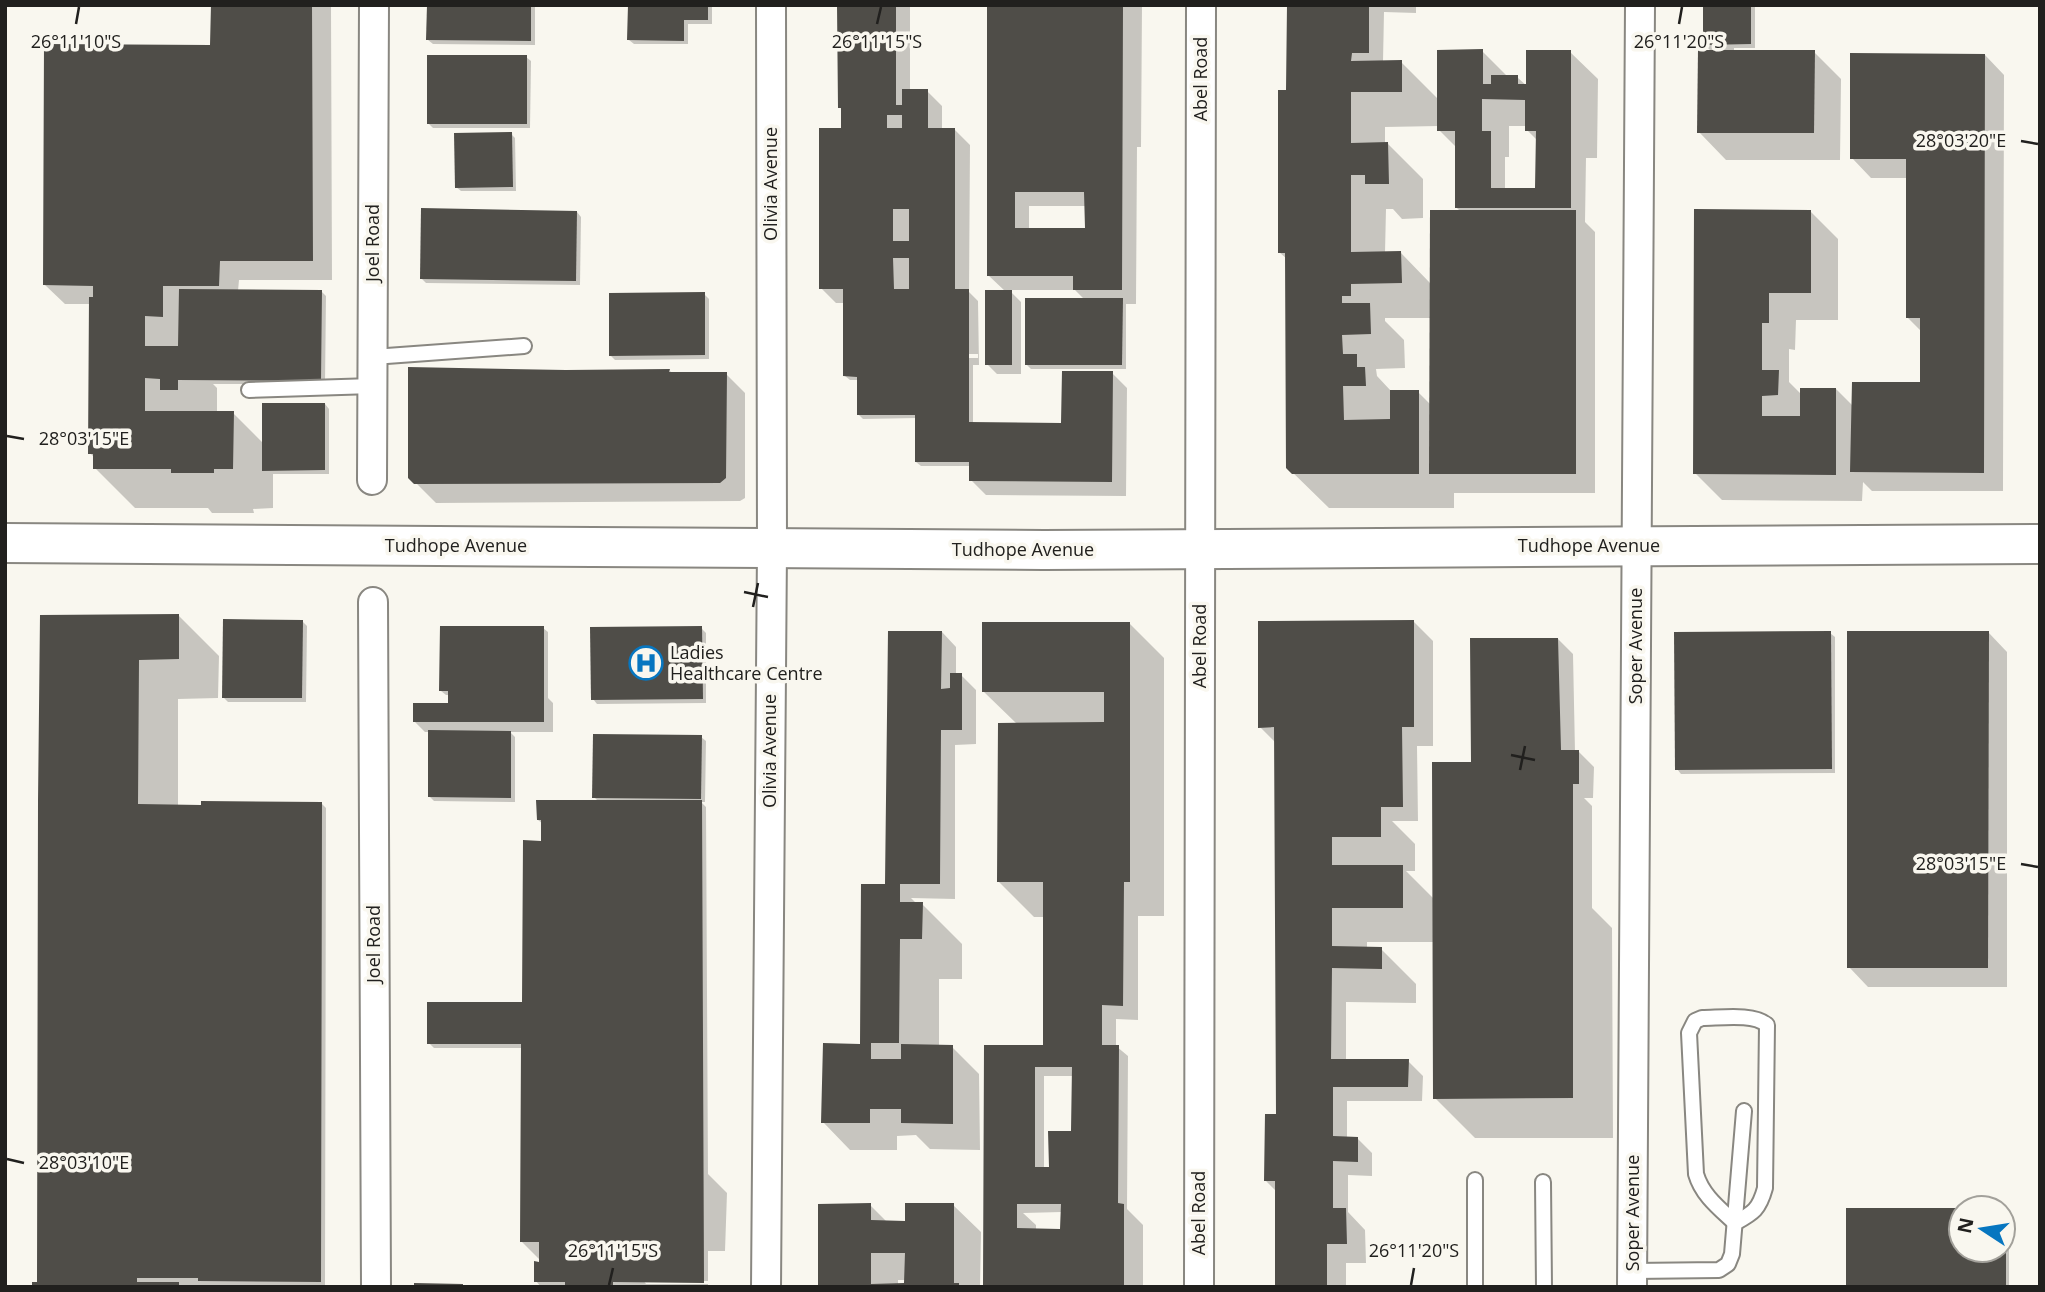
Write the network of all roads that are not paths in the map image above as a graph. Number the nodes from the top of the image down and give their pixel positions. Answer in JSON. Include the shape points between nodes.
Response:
{"nodes":[{"id":1,"x":374,"y":5,"type":"edge"},
{"id":2,"x":771,"y":5,"type":"edge"},
{"id":3,"x":1202,"y":5,"type":"edge"},
{"id":4,"x":1640,"y":5,"type":"edge"},
{"id":5,"x":524,"y":346,"type":"dead end"},
{"id":6,"x":373,"y":356,"type":"junction"},
{"id":7,"x":373,"y":386,"type":"junction"},
{"id":8,"x":249,"y":390,"type":"dead end"},
{"id":9,"x":372,"y":480,"type":"dead end"},
{"id":10,"x":5,"y":543,"type":"edge"},
{"id":11,"x":2040,"y":544,"type":"edge"},
{"id":12,"x":1637,"y":545,"type":"junction"},
{"id":13,"x":772,"y":549,"type":"junction"},
{"id":14,"x":1200,"y":549,"type":"junction"},
{"id":15,"x":373,"y":602,"type":"dead end"},
{"id":16,"x":1744,"y":1111,"type":"dead end"},
{"id":17,"x":1475,"y":1180,"type":"dead end"},
{"id":18,"x":1544,"y":1182,"type":"dead end"},
{"id":19,"x":1735,"y":1223,"type":"junction"},
{"id":20,"x":1632,"y":1279,"type":"edge"},
{"id":21,"x":376,"y":1287,"type":"edge"},
{"id":22,"x":766,"y":1287,"type":"edge"},
{"id":23,"x":1199,"y":1287,"type":"edge"},
{"id":24,"x":1475,"y":1287,"type":"edge"},
{"id":25,"x":1544,"y":1287,"type":"edge"}],
"edges":[{"from":1,"to":6,"type":"street","name":"Joel Road"},
{"from":2,"to":13,"type":"street","name":"Olivia Avenue"},
{"from":3,"to":14,"type":"street","name":"Abel Road"},
{"from":4,"to":12,"type":"street","name":"Soper Avenue"},
{"from":5,"to":6,"type":"lane"},
{"from":6,"to":7,"type":"street","name":"Joel Road"},
{"from":7,"to":8,"type":"lane"},
{"from":7,"to":9,"type":"street","name":"Joel Road"},
{"from":10,"to":13,"type":"street","name":"Tudhope Avenue"},
{"from":11,"to":12,"type":"street","name":"Tudhope Avenue"},
{"from":12,"to":14,"type":"street","name":"Tudhope Avenue"},
{"from":12,"to":20,"type":"street","name":"Soper Avenue"},
{"from":13,"to":14,"type":"street","name":"Tudhope Avenue"},
{"from":13,"to":22,"type":"street","name":"Olivia Avenue"},
{"from":14,"to":23,"type":"street","name":"Abel Road"},
{"from":15,"to":21,"type":"street","name":"Joel Road"},
{"from":16,"to":19,"type":"lane"},
{"from":17,"to":24,"type":"lane"},
{"from":18,"to":25,"type":"lane"},
{"from":19,"to":19,"type":"lane","via":[[1704,1193],[1696,1174],[1689,1033],[1702,1018],[1761,1019],[1768,1025],[1765,1188],[1755,1212]]},
{"from":19,"to":20,"type":"lane","via":[[1732,1254],[1719,1270]]}]}
